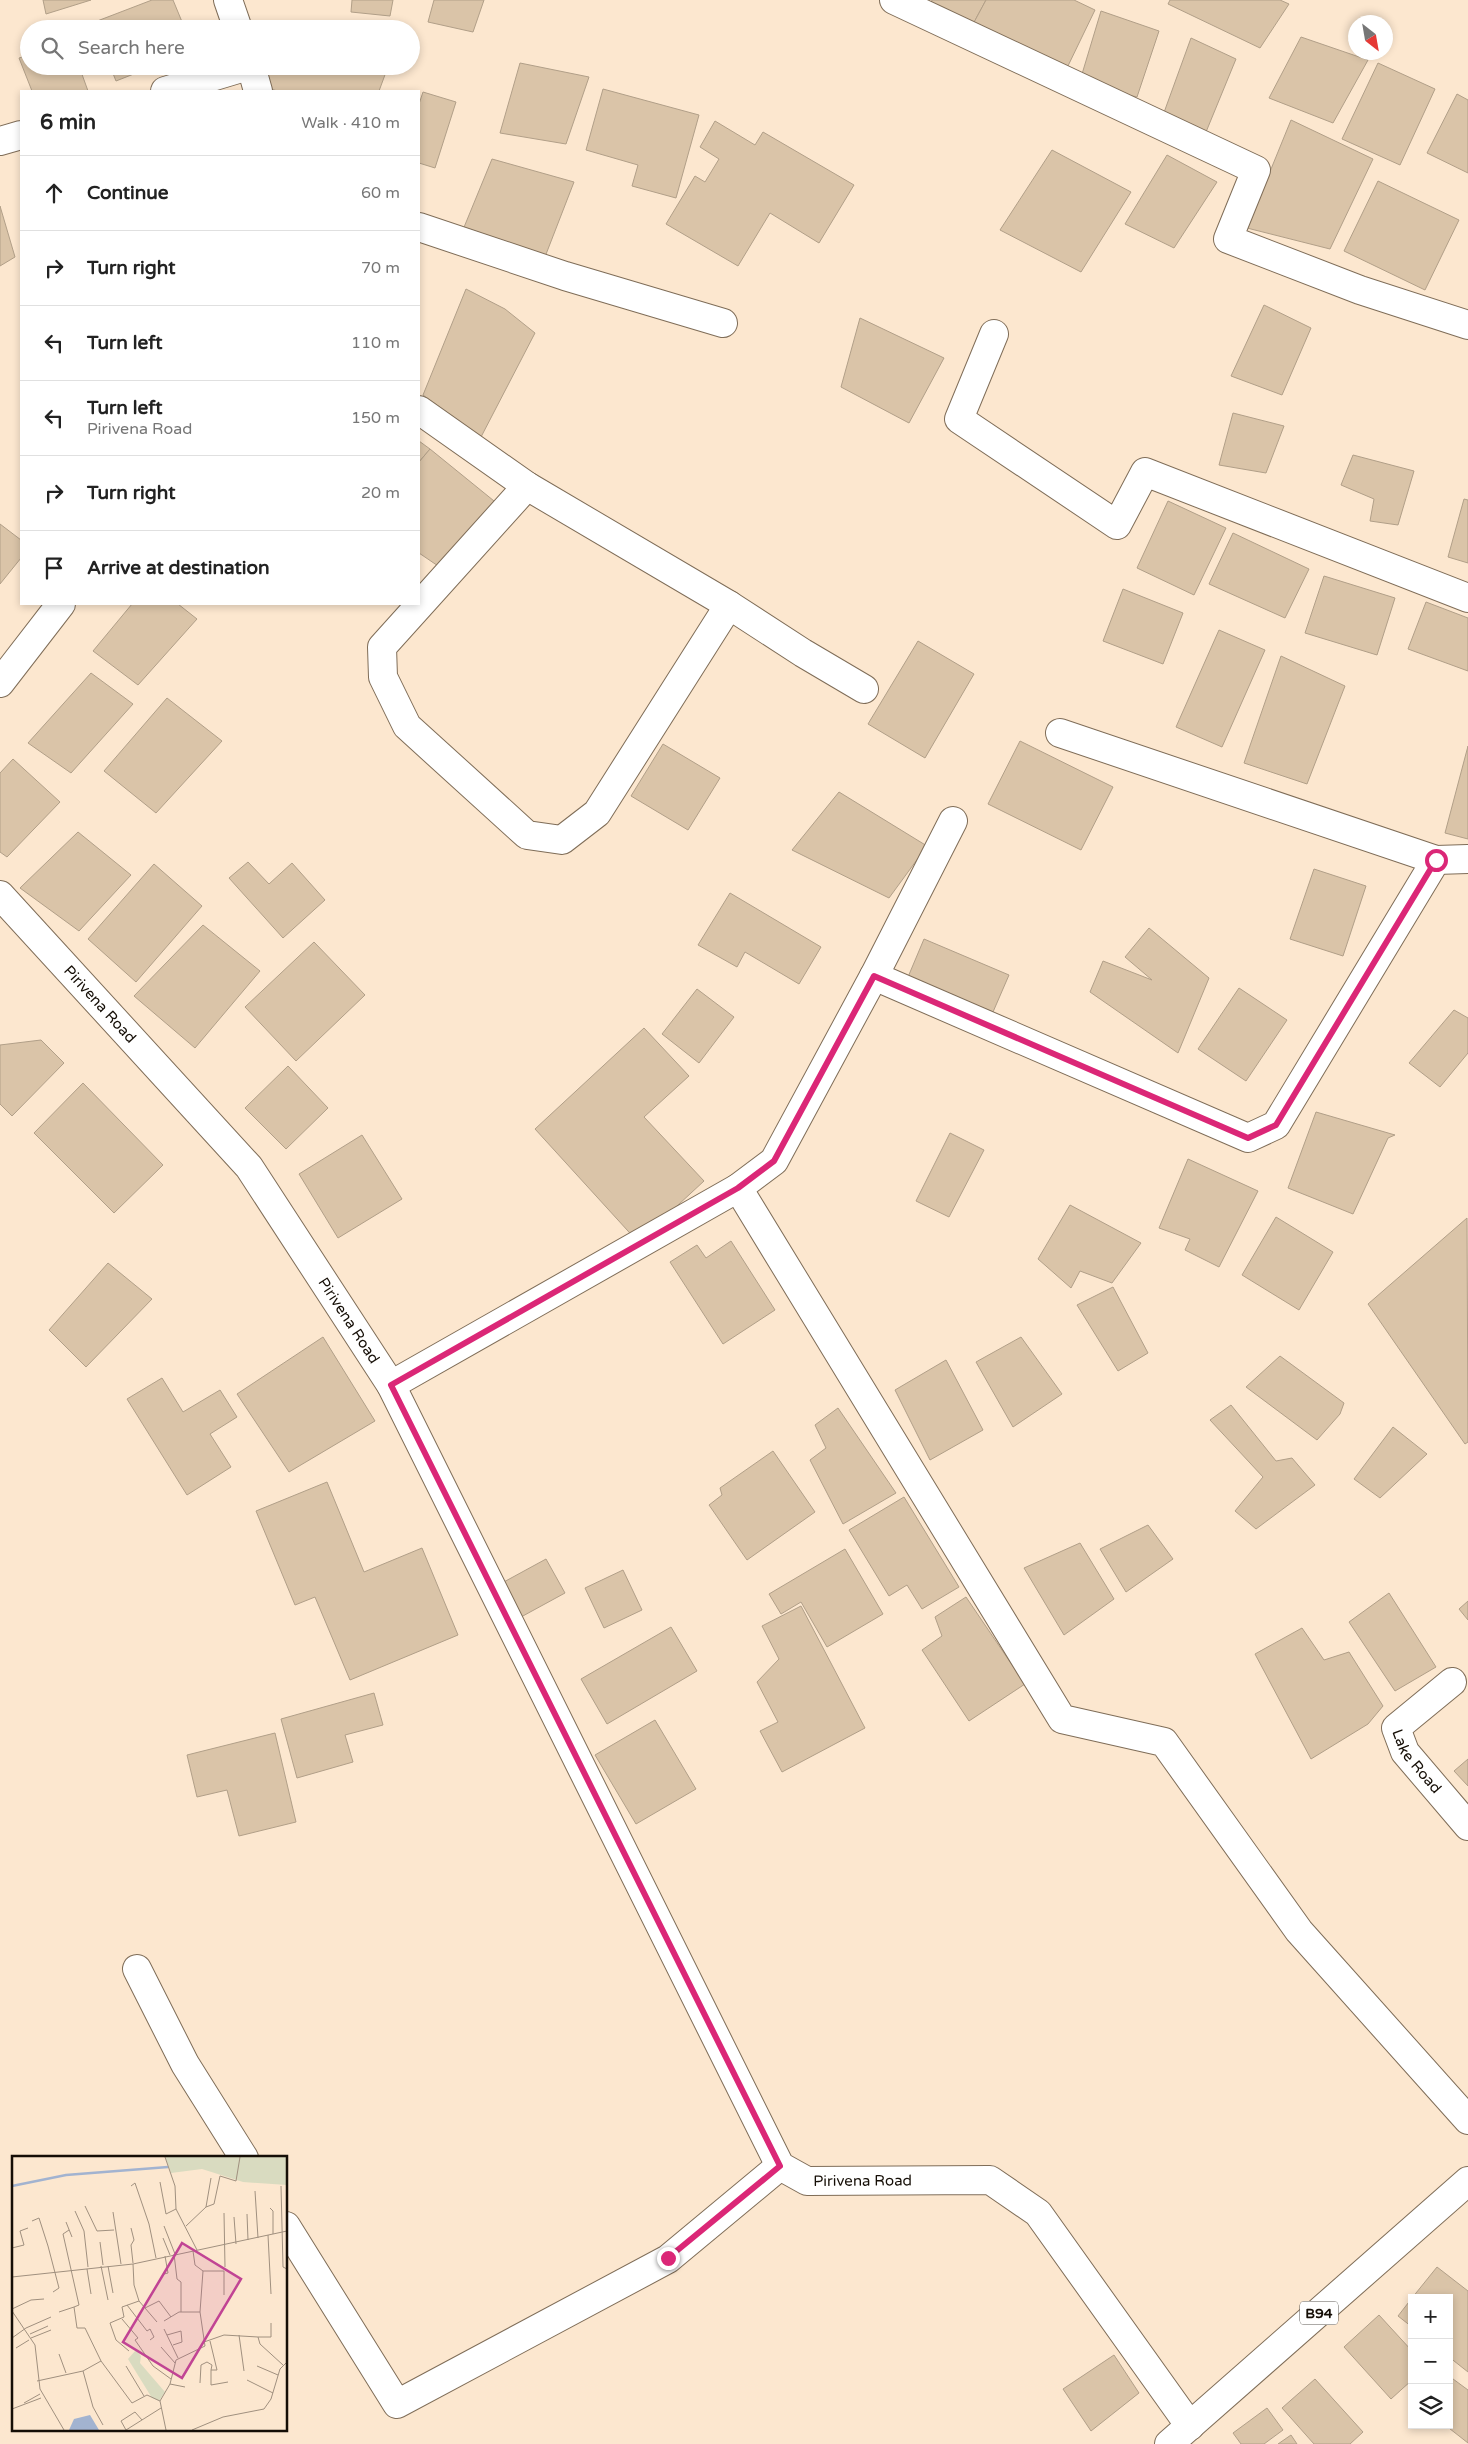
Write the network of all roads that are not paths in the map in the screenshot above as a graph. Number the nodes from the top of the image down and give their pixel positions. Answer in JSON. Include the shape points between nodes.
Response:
{"nodes":[{"id":1,"x":228,"y":0,"type":"edge"},
{"id":2,"x":894,"y":0,"type":"edge"},
{"id":3,"x":235,"y":20,"type":"edge"},
{"id":4,"x":219,"y":75,"type":"edge"},
{"id":5,"x":253,"y":75,"type":"edge"},
{"id":6,"x":168,"y":90,"type":"edge"},
{"id":7,"x":258,"y":90,"type":"edge"},
{"id":8,"x":20,"y":135,"type":"edge"},
{"id":9,"x":0,"y":141,"type":"edge"},
{"id":10,"x":420,"y":227,"type":"edge"},
{"id":11,"x":723,"y":323,"type":"dead end"},
{"id":12,"x":1468,"y":324,"type":"edge"},
{"id":13,"x":994,"y":334,"type":"dead end"},
{"id":14,"x":420,"y":411,"type":"edge"},
{"id":15,"x":527,"y":486,"type":"junction"},
{"id":16,"x":1468,"y":598,"type":"edge"},
{"id":17,"x":59,"y":605,"type":"edge"},
{"id":18,"x":420,"y":605,"type":"edge"},
{"id":19,"x":420,"y":605,"type":"edge"},
{"id":20,"x":729,"y":605,"type":"junction"},
{"id":21,"x":0,"y":683,"type":"edge"},
{"id":22,"x":864,"y":689,"type":"dead end"},
{"id":23,"x":1060,"y":733,"type":"dead end"},
{"id":24,"x":953,"y":821,"type":"dead end"},
{"id":25,"x":1436,"y":860,"type":"junction"},
{"id":26,"x":1468,"y":860,"type":"edge"},
{"id":27,"x":0,"y":895,"type":"edge"},
{"id":28,"x":874,"y":976,"type":"junction"},
{"id":29,"x":738,"y":1188,"type":"junction"},
{"id":30,"x":391,"y":1385,"type":"junction"},
{"id":31,"x":1452,"y":1682,"type":"dead end"},
{"id":32,"x":1468,"y":1826,"type":"edge"},
{"id":33,"x":137,"y":1969,"type":"dead end"},
{"id":34,"x":1468,"y":2120,"type":"edge"},
{"id":35,"x":243,"y":2156,"type":"edge"},
{"id":36,"x":780,"y":2166,"type":"junction"},
{"id":37,"x":1468,"y":2181,"type":"edge"},
{"id":38,"x":288,"y":2229,"type":"edge"},
{"id":39,"x":1190,"y":2426,"type":"junction"},
{"id":40,"x":1168,"y":2444,"type":"edge"}],
"edges":[{"from":1,"to":3,"type":"street"},
{"from":2,"to":12,"type":"street","via":[[1256,170],[1228,239],[1360,290]]},
{"from":4,"to":6,"type":"street"},
{"from":5,"to":7,"type":"street"},
{"from":8,"to":9,"type":"street"},
{"from":10,"to":11,"type":"street","via":[[565,276]]},
{"from":13,"to":16,"type":"street","via":[[958,419],[1117,525],[1145,472]]},
{"from":14,"to":15,"type":"street"},
{"from":15,"to":19,"type":"street"},
{"from":15,"to":20,"type":"street"},
{"from":17,"to":21,"type":"street"},
{"from":18,"to":20,"type":"street","via":[[382,647],[383,677],[407,726],[527,835],[562,840],[597,813]]},
{"from":20,"to":22,"type":"street"},
{"from":23,"to":25,"type":"street"},
{"from":24,"to":28,"type":"street"},
{"from":25,"to":26,"type":"street"},
{"from":25,"to":28,"type":"street","via":[[1276,1125],[1248,1138]]},
{"from":27,"to":30,"type":"street","name":"Pirivena Road","via":[[249,1167]]},
{"from":28,"to":29,"type":"street","via":[[774,1161]]},
{"from":29,"to":30,"type":"street"},
{"from":29,"to":34,"type":"street","via":[[1062,1719],[1164,1742],[1299,1932]]},
{"from":30,"to":36,"type":"street","name":"Pirivena Road"},
{"from":31,"to":32,"type":"street","name":"Lake Road","via":[[1396,1728],[1405,1752]]},
{"from":33,"to":35,"type":"street","via":[[185,2064]]},
{"from":36,"to":38,"type":"street","via":[[668,2258],[398,2404]]},
{"from":36,"to":39,"type":"street","name":"Pirivena Road","via":[[807,2181],[990,2180],[1038,2213]]},
{"from":37,"to":39,"type":"street","number":"B94"},
{"from":39,"to":40,"type":"street","number":"B94"}]}
